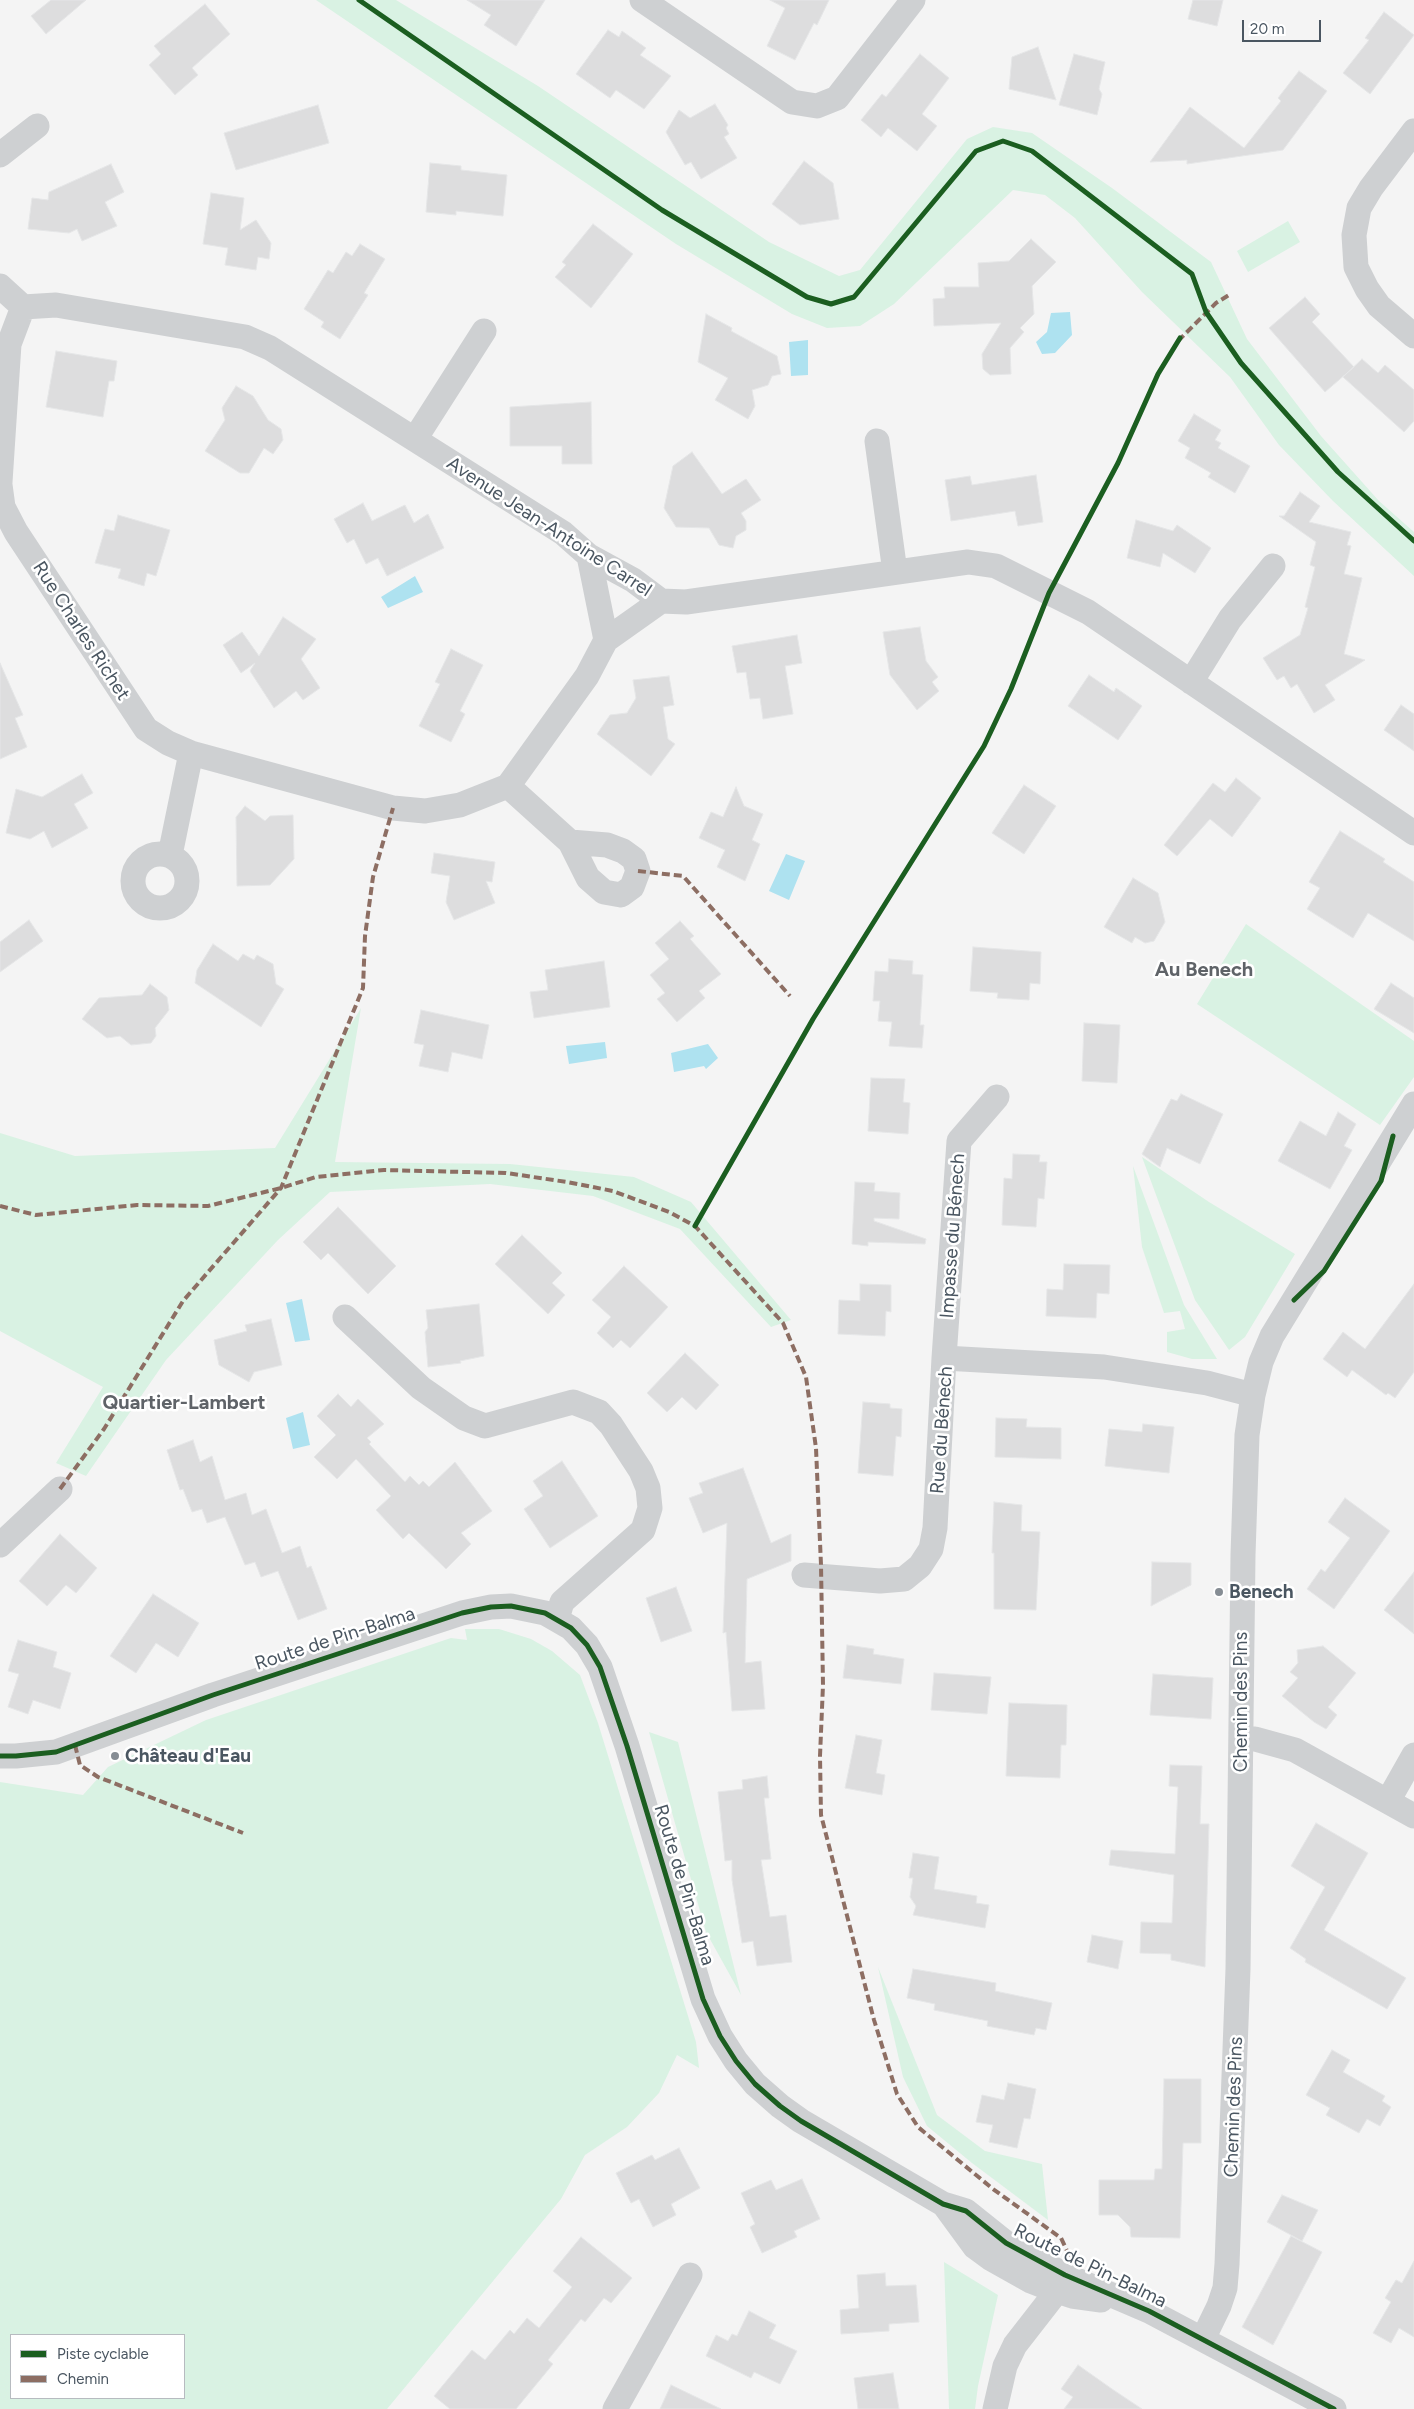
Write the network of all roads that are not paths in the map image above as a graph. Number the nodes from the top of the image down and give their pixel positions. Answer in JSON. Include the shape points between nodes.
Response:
{"nodes":[{"id":1,"x":642,"y":0,"type":"edge"},
{"id":2,"x":912,"y":0,"type":"edge"},
{"id":3,"x":37,"y":126,"type":"dead end"},
{"id":4,"x":1414,"y":131,"type":"edge"},
{"id":5,"x":0,"y":156,"type":"edge"},
{"id":6,"x":0,"y":286,"type":"edge"},
{"id":7,"x":23,"y":308,"type":"junction"},
{"id":8,"x":484,"y":331,"type":"dead end"},
{"id":9,"x":1414,"y":336,"type":"edge"},
{"id":10,"x":415,"y":439,"type":"junction"},
{"id":11,"x":877,"y":441,"type":"dead end"},
{"id":12,"x":0,"y":484,"type":"edge"},
{"id":13,"x":589,"y":556,"type":"junction"},
{"id":14,"x":1273,"y":566,"type":"dead end"},
{"id":15,"x":896,"y":572,"type":"junction"},
{"id":16,"x":661,"y":600,"type":"junction"},
{"id":17,"x":606,"y":640,"type":"junction"},
{"id":18,"x":1191,"y":682,"type":"junction"},
{"id":19,"x":191,"y":753,"type":"junction"},
{"id":20,"x":508,"y":786,"type":"junction"},
{"id":21,"x":1414,"y":833,"type":"edge"},
{"id":22,"x":570,"y":842,"type":"dead end"},
{"id":23,"x":170,"y":855,"type":"dead end"},
{"id":24,"x":997,"y":1097,"type":"dead end"},
{"id":25,"x":1414,"y":1104,"type":"edge"},
{"id":26,"x":345,"y":1317,"type":"dead end"},
{"id":27,"x":944,"y":1358,"type":"junction"},
{"id":28,"x":1253,"y":1395,"type":"junction"},
{"id":29,"x":60,"y":1489,"type":"dead end"},
{"id":30,"x":0,"y":1545,"type":"edge"},
{"id":31,"x":804,"y":1575,"type":"dead end"},
{"id":32,"x":557,"y":1620,"type":"junction"},
{"id":33,"x":1241,"y":1740,"type":"junction"},
{"id":34,"x":1414,"y":1755,"type":"edge"},
{"id":35,"x":0,"y":1756,"type":"edge"},
{"id":36,"x":1388,"y":1801,"type":"junction"},
{"id":37,"x":1414,"y":1816,"type":"edge"},
{"id":38,"x":690,"y":2275,"type":"dead end"},
{"id":39,"x":1061,"y":2283,"type":"junction"},
{"id":40,"x":1202,"y":2339,"type":"junction"},
{"id":41,"x":614,"y":2409,"type":"edge"},
{"id":42,"x":995,"y":2409,"type":"edge"},
{"id":43,"x":1334,"y":2409,"type":"edge"}],
"edges":[{"from":1,"to":2,"type":"street","via":[[792,102],[817,106],[837,98]]},
{"from":3,"to":5,"type":"street"},
{"from":4,"to":9,"type":"street","via":[[1359,208],[1354,235],[1356,268],[1367,289],[1379,306]]},
{"from":6,"to":7,"type":"street"},
{"from":7,"to":10,"type":"street","name":"Avenue Jean-Antoine Carrel","via":[[56,305],[244,337],[270,348]]},
{"from":7,"to":12,"type":"street","name":"Rue Charles Richet","via":[[8,344]]},
{"from":8,"to":10,"type":"street"},
{"from":10,"to":13,"type":"street","name":"Avenue Jean-Antoine Carrel","via":[[563,533]]},
{"from":11,"to":15,"type":"street"},
{"from":12,"to":19,"type":"street","name":"Rue Charles Richet","via":[[3,508],[16,532],[146,729]]},
{"from":13,"to":16,"type":"street","name":"Avenue Jean-Antoine Carrel"},
{"from":13,"to":17,"type":"street"},
{"from":14,"to":18,"type":"street","via":[[1230,619]]},
{"from":15,"to":16,"type":"street","name":"Avenue Jean-Antoine Carrel","via":[[686,602]]},
{"from":15,"to":18,"type":"street","name":"Avenue Jean-Antoine Carrel","via":[[968,562],[996,566],[1088,612]]},
{"from":16,"to":17,"type":"street"},
{"from":17,"to":20,"type":"street","via":[[587,676]]},
{"from":18,"to":21,"type":"street","name":"Avenue Jean-Antoine Carrel"},
{"from":19,"to":20,"type":"street","name":"Rue Charles Richet","via":[[393,808],[425,811],[460,805]]},
{"from":19,"to":23,"type":"street"},
{"from":20,"to":22,"type":"street"},
{"from":24,"to":27,"type":"street","name":"Impasse du Bénech","via":[[959,1142]]},
{"from":25,"to":28,"type":"street","name":"Chemin des Pins","via":[[1272,1336],[1261,1362]]},
{"from":26,"to":32,"type":"street","via":[[421,1388],[464,1418],[485,1426],[573,1402],[599,1412],[611,1425],[641,1471],[648,1488],[650,1508],[643,1530],[562,1602]]},
{"from":27,"to":28,"type":"street","name":"Rue du Bénech","via":[[1104,1367],[1207,1383]]},
{"from":27,"to":31,"type":"street","name":"Rue du Bénech","via":[[935,1528],[931,1549],[920,1566],[904,1579],[880,1581]]},
{"from":28,"to":33,"type":"street","name":"Chemin des Pins","via":[[1245,1479]]},
{"from":29,"to":30,"type":"street"},
{"from":32,"to":35,"type":"street","name":"Route de Pin-Balma","via":[[529,1608],[511,1606],[462,1613],[247,1683],[56,1752]]},
{"from":32,"to":39,"type":"street","name":"Route de Pin-Balma","via":[[571,1628],[587,1645],[600,1667],[704,1999],[720,2036],[736,2061],[755,2084],[794,2116],[943,2204],[966,2211]]},
{"from":33,"to":36,"type":"street","via":[[1255,1739],[1295,1750]]},
{"from":33,"to":40,"type":"street","name":"Chemin des Pins","via":[[1238,1969],[1228,2264],[1220,2306]]},
{"from":34,"to":36,"type":"street"},
{"from":36,"to":37,"type":"street"},
{"from":38,"to":41,"type":"street"},
{"from":39,"to":40,"type":"street","name":"Route de Pin-Balma","via":[[1091,2299],[1134,2304]]},
{"from":39,"to":42,"type":"street","via":[[1015,2345],[1005,2366]]},
{"from":40,"to":43,"type":"street","name":"Route de Pin-Balma"}]}
